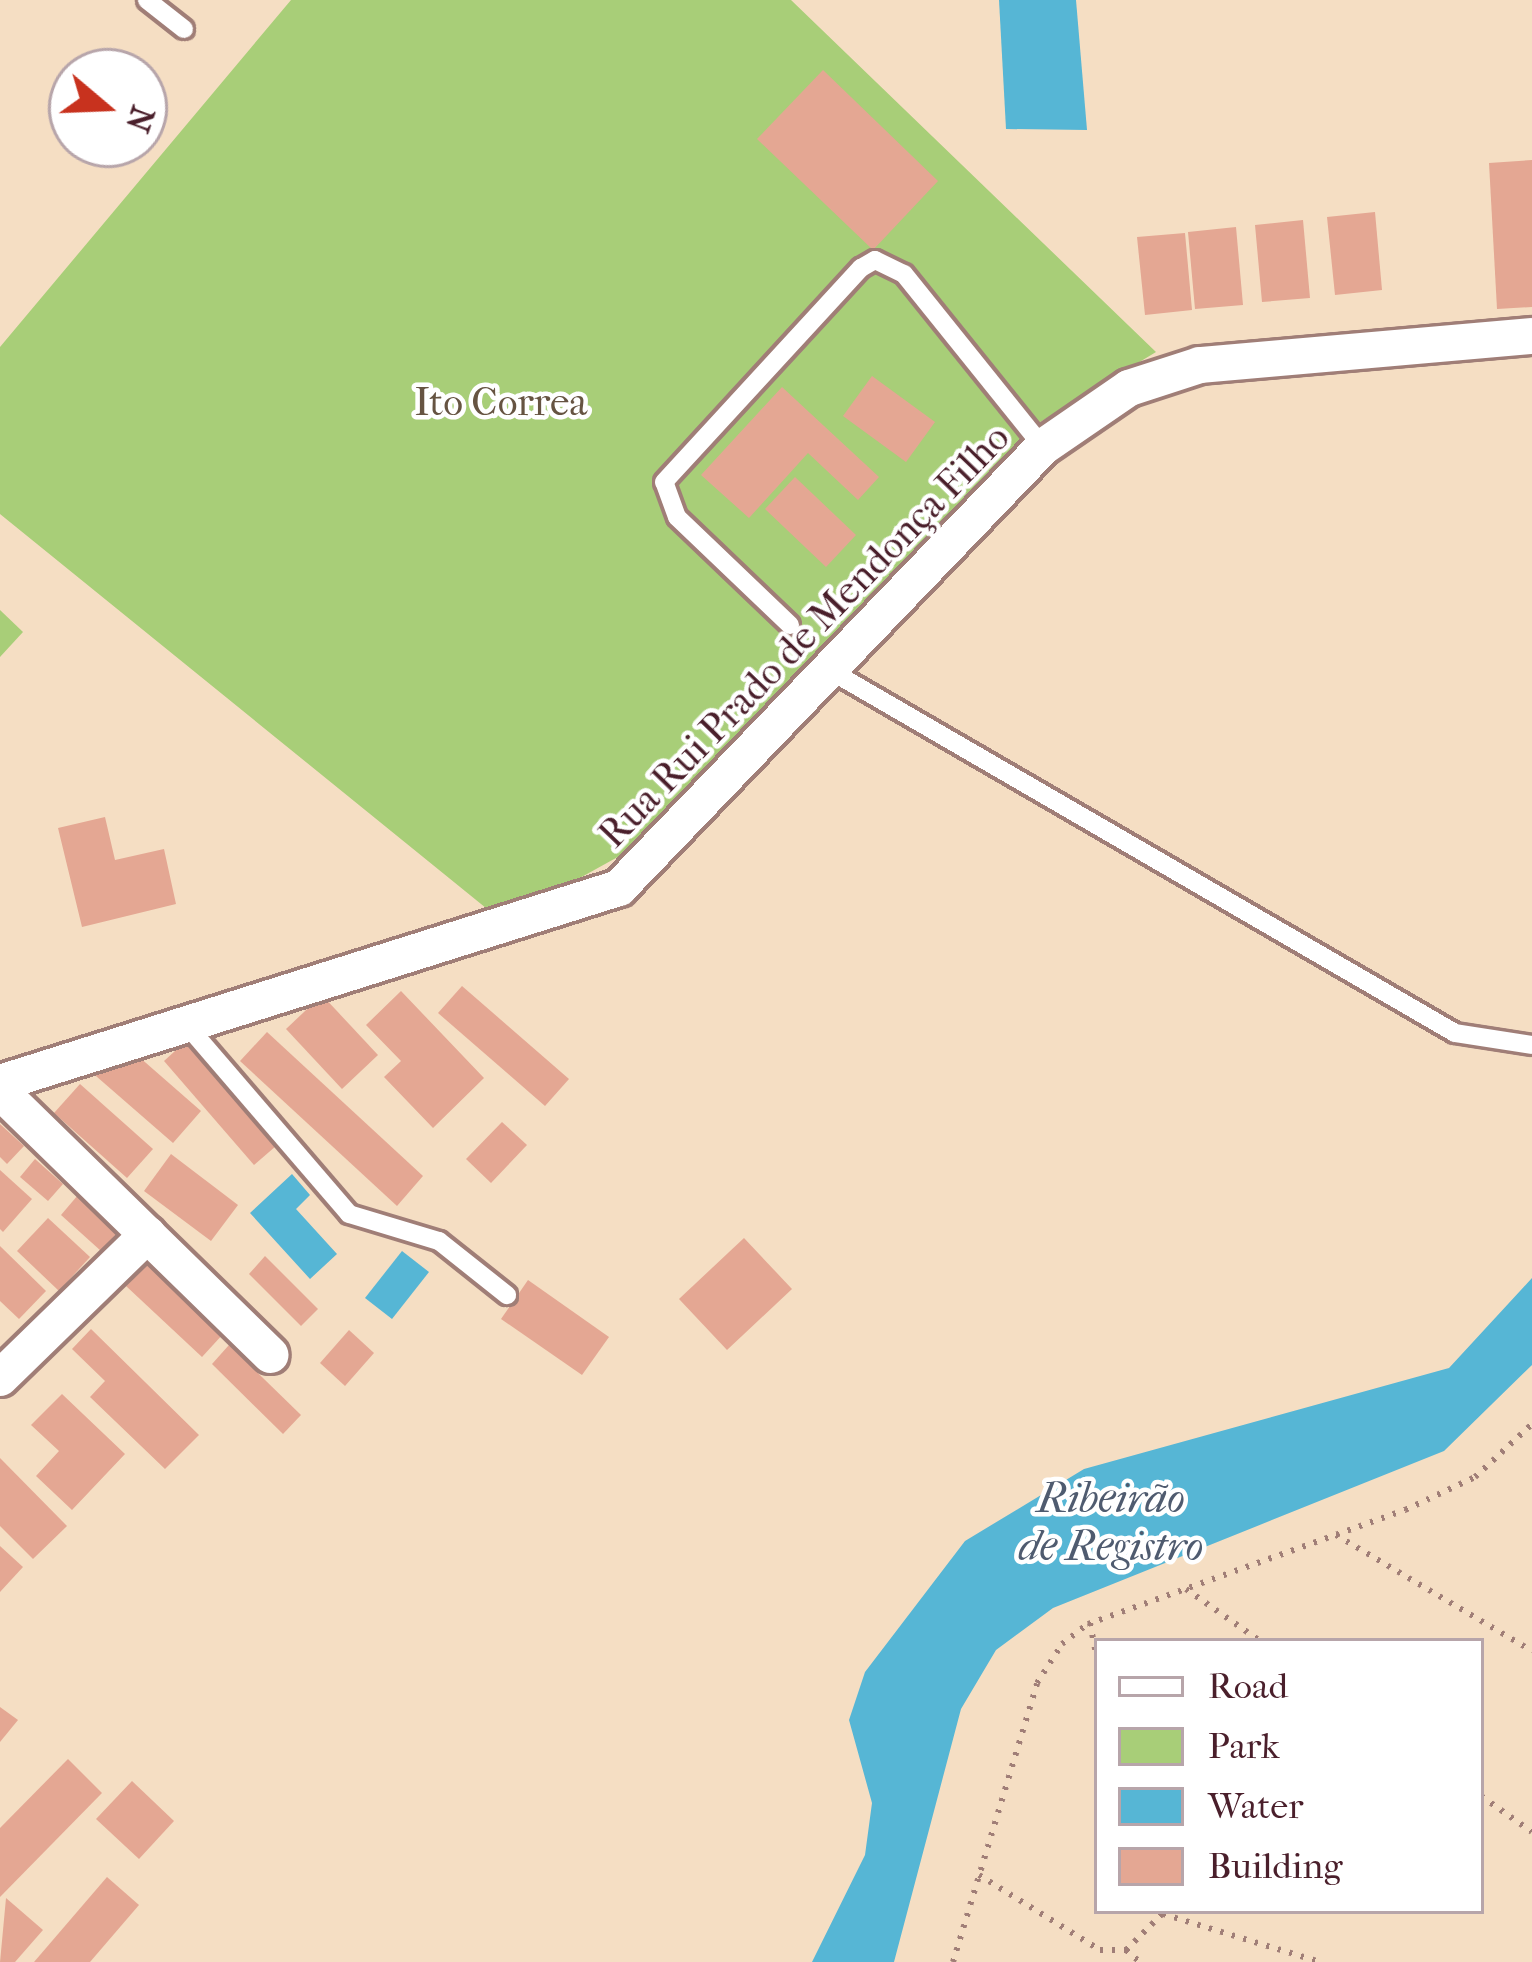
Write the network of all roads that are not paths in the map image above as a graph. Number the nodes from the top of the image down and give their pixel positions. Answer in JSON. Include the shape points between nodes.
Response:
{"nodes":[{"id":1,"x":147,"y":0,"type":"edge"},
{"id":2,"x":184,"y":29,"type":"dead end"},
{"id":3,"x":1532,"y":336,"type":"edge"},
{"id":4,"x":1043,"y":448,"type":"junction"},
{"id":5,"x":790,"y":625,"type":"dead end"},
{"id":6,"x":831,"y":671,"type":"junction"},
{"id":7,"x":184,"y":1022,"type":"junction"},
{"id":8,"x":1532,"y":1045,"type":"edge"},
{"id":9,"x":0,"y":1087,"type":"edge"},
{"id":10,"x":148,"y":1234,"type":"junction"},
{"id":11,"x":507,"y":1295,"type":"dead end"},
{"id":12,"x":271,"y":1355,"type":"dead end"},
{"id":13,"x":0,"y":1378,"type":"edge"}],
"edges":[{"from":1,"to":2,"type":"lane"},
{"from":3,"to":4,"type":"street","name":"Rua Rui Prado de Mendonça Filho","via":[[1200,365],[1129,388]]},
{"from":4,"to":5,"type":"lane","via":[[904,274],[875,260],[861,268],[664,482],[677,518]]},
{"from":4,"to":6,"type":"street","name":"Rua Rui Prado de Mendonça Filho"},
{"from":6,"to":7,"type":"street","name":"Rua Rui Prado de Mendonça Filho","via":[[620,888],[522,927]]},
{"from":6,"to":8,"type":"lane","via":[[1455,1033]]},
{"from":7,"to":9,"type":"street","name":"Rua Rui Prado de Mendonça Filho"},
{"from":7,"to":11,"type":"lane","via":[[350,1214],[439,1241]]},
{"from":9,"to":10,"type":"street"},
{"from":10,"to":12,"type":"street"},
{"from":10,"to":13,"type":"street"}]}
